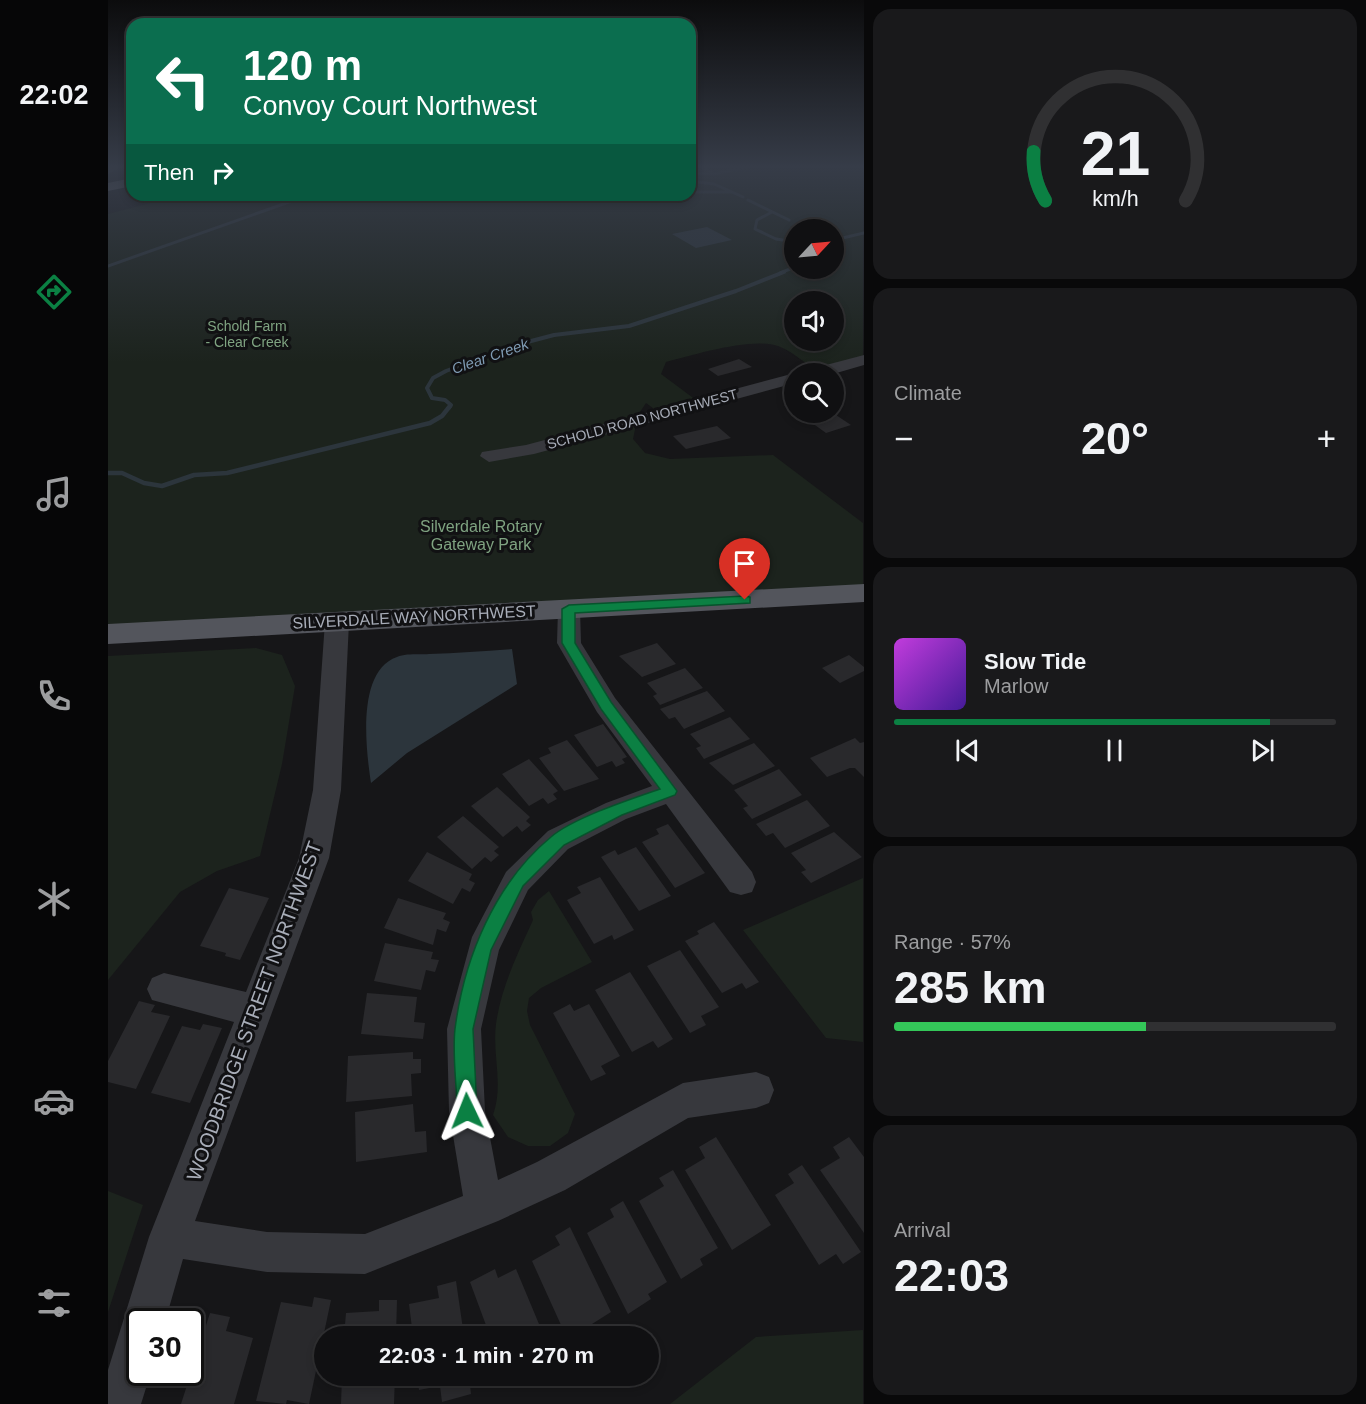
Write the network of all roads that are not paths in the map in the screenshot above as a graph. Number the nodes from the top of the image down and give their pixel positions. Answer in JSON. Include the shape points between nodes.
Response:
{"nodes":[{"id":1,"x":864,"y":360,"type":"edge"},
{"id":2,"x":844,"y":365,"type":"edge"},
{"id":3,"x":784,"y":381,"type":"edge"},
{"id":4,"x":489,"y":456,"type":"dead end"},
{"id":5,"x":864,"y":593,"type":"edge"},
{"id":6,"x":569,"y":609,"type":"junction"},
{"id":7,"x":337,"y":622,"type":"junction"},
{"id":8,"x":108,"y":634,"type":"edge"},
{"id":9,"x":670,"y":791,"type":"junction"},
{"id":10,"x":741,"y":882,"type":"dead end"},
{"id":11,"x":164,"y":989,"type":"dead end"},
{"id":12,"x":257,"y":1011,"type":"junction"},
{"id":13,"x":756,"y":1090,"type":"dead end"},
{"id":14,"x":484,"y":1207,"type":"junction"},
{"id":15,"x":169,"y":1237,"type":"junction"},
{"id":16,"x":148,"y":1308,"type":"edge"},
{"id":17,"x":126,"y":1381,"type":"edge"},
{"id":18,"x":119,"y":1404,"type":"edge"}],
"edges":[{"from":1,"to":2,"type":"street"},
{"from":3,"to":4,"type":"street","name":"SCHOLD ROAD NORTHWEST","via":[[527,450]]},
{"from":5,"to":6,"type":"main road","name":"SILVERDALE WAY NORTHWEST"},
{"from":6,"to":7,"type":"main road","name":"SILVERDALE WAY NORTHWEST"},
{"from":6,"to":9,"type":"street","via":[[569,643],[606,705]]},
{"from":7,"to":8,"type":"main road","name":"SILVERDALE WAY NORTHWEST"},
{"from":7,"to":12,"type":"street","name":"WOODBRIDGE STREET NORTHWEST","via":[[327,790],[314,858]]},
{"from":9,"to":10,"type":"street"},
{"from":9,"to":14,"type":"street","via":[[616,811],[558,840],[517,881],[483,948],[464,1029],[467,1111]]},
{"from":11,"to":12,"type":"street"},
{"from":12,"to":15,"type":"street","name":"WOODBRIDGE STREET NORTHWEST"},
{"from":13,"to":14,"type":"street","via":[[683,1101],[550,1176]]},
{"from":14,"to":15,"type":"street","via":[[365,1254],[267,1252]]},
{"from":15,"to":16,"type":"street","name":"WOODBRIDGE STREET NORTHWEST"},
{"from":17,"to":18,"type":"street"}]}
